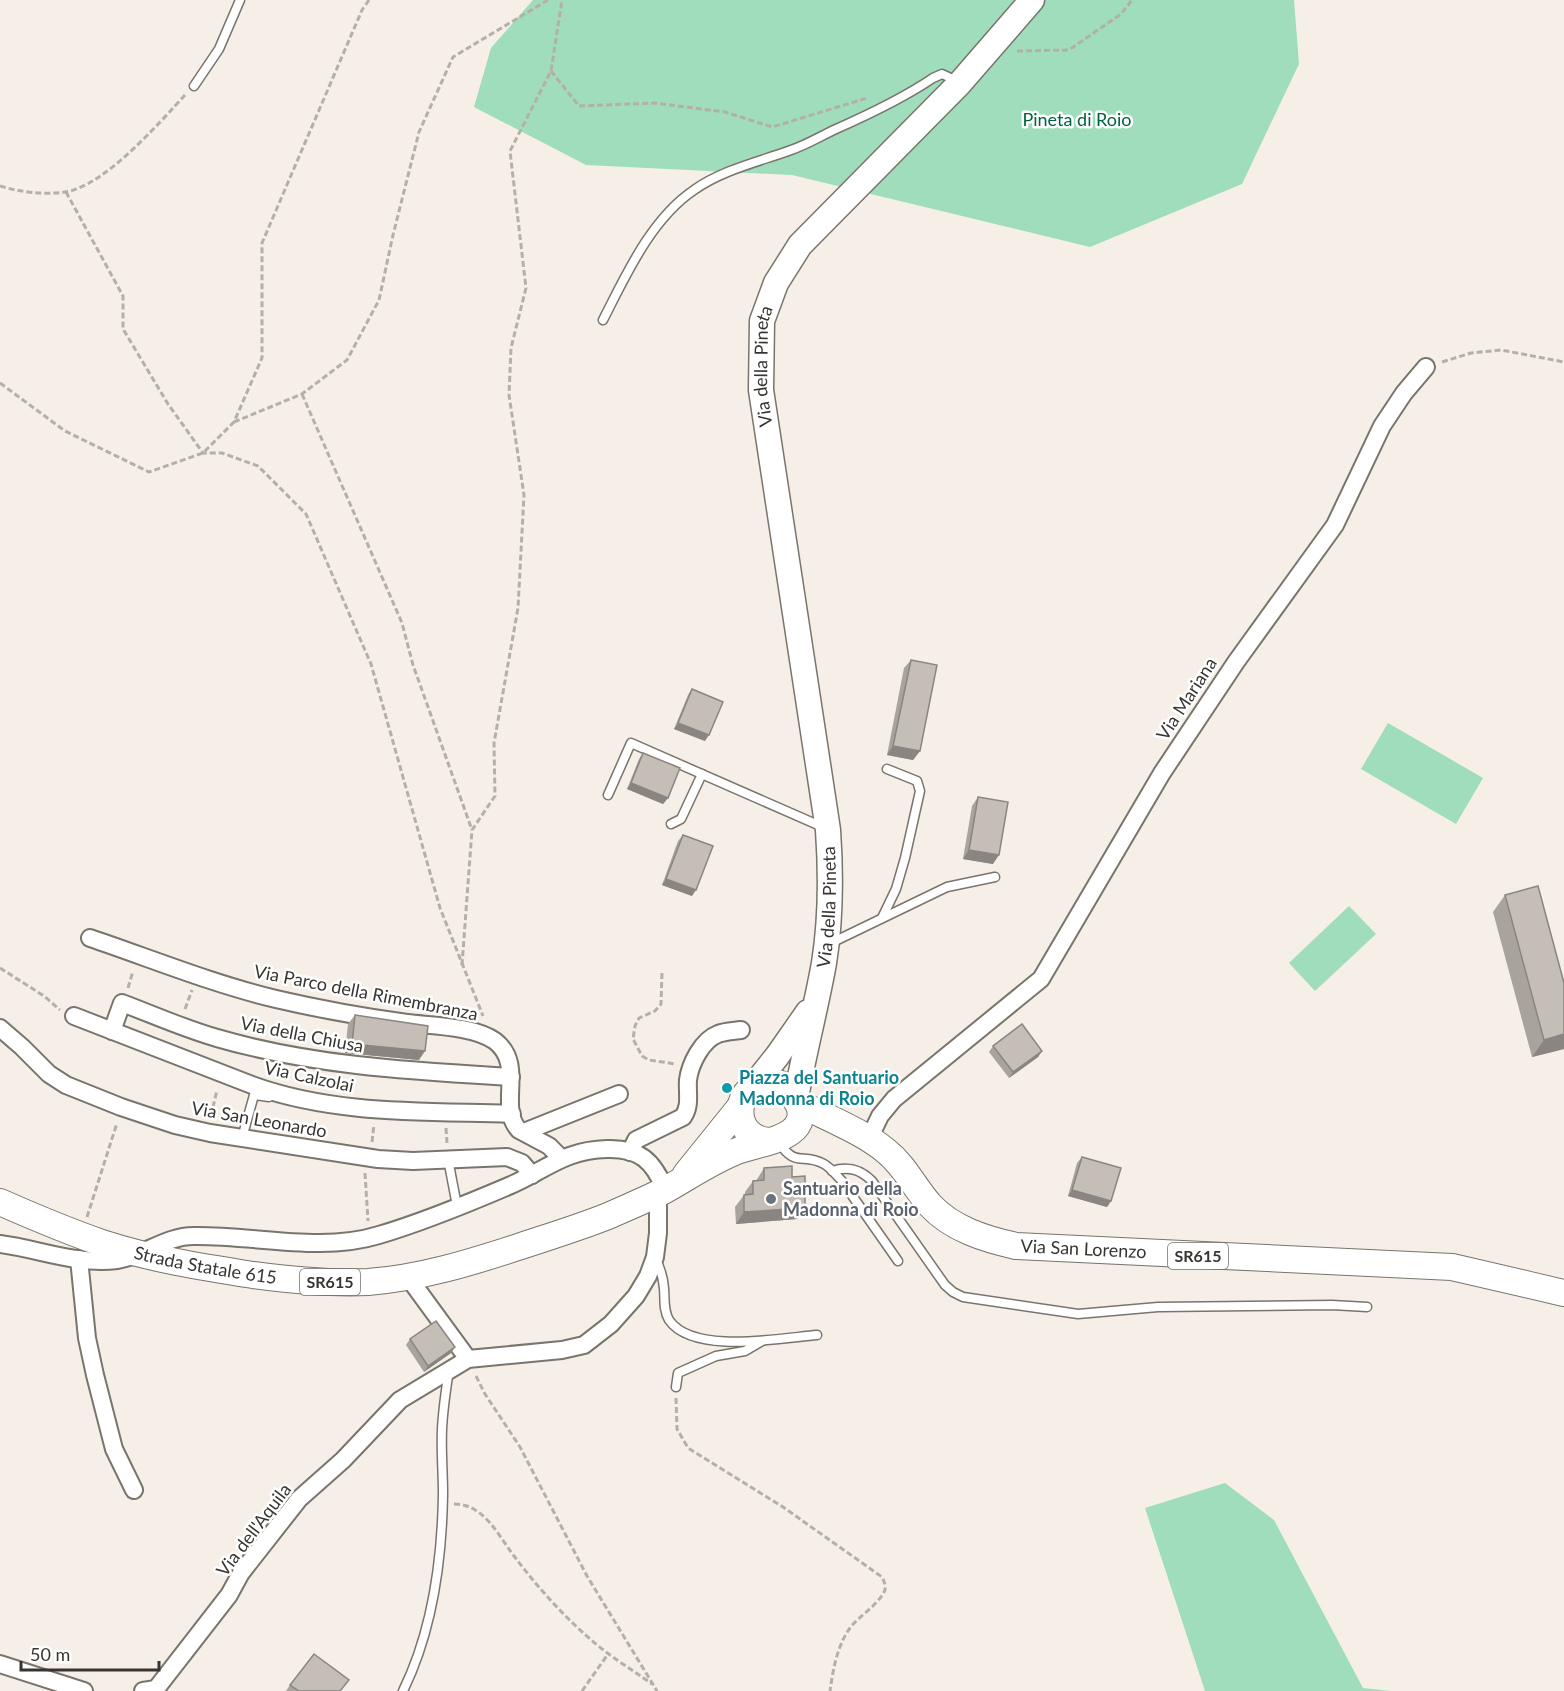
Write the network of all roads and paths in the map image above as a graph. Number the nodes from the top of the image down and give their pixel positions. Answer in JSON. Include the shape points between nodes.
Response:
{"nodes":[{"id":1,"x":240,"y":0,"type":"edge"},
{"id":2,"x":369,"y":0,"type":"edge"},
{"id":3,"x":548,"y":0,"type":"edge"},
{"id":4,"x":562,"y":0,"type":"edge"},
{"id":5,"x":1032,"y":0,"type":"edge"},
{"id":6,"x":1132,"y":0,"type":"edge"},
{"id":7,"x":988,"y":51,"type":"junction"},
{"id":8,"x":551,"y":71,"type":"junction"},
{"id":9,"x":960,"y":83,"type":"junction"},
{"id":10,"x":194,"y":86,"type":"joint"},
{"id":11,"x":867,"y":98,"type":"dead end"},
{"id":12,"x":0,"y":186,"type":"edge"},
{"id":13,"x":66,"y":192,"type":"junction"},
{"id":14,"x":603,"y":320,"type":"dead end"},
{"id":15,"x":1564,"y":362,"type":"edge"},
{"id":16,"x":1426,"y":367,"type":"joint"},
{"id":17,"x":0,"y":383,"type":"edge"},
{"id":18,"x":302,"y":394,"type":"junction"},
{"id":19,"x":234,"y":422,"type":"junction"},
{"id":20,"x":203,"y":453,"type":"junction"},
{"id":21,"x":887,"y":769,"type":"dead end"},
{"id":22,"x":702,"y":774,"type":"junction"},
{"id":23,"x":608,"y":795,"type":"dead end"},
{"id":24,"x":671,"y":824,"type":"dead end"},
{"id":25,"x":828,"y":830,"type":"junction"},
{"id":26,"x":472,"y":831,"type":"junction"},
{"id":27,"x":995,"y":877,"type":"dead end"},
{"id":28,"x":882,"y":918,"type":"junction"},
{"id":29,"x":90,"y":938,"type":"dead end"},
{"id":30,"x":826,"y":946,"type":"junction"},
{"id":31,"x":139,"y":955,"type":"junction"},
{"id":32,"x":462,"y":965,"type":"junction"},
{"id":33,"x":0,"y":968,"type":"edge"},
{"id":34,"x":662,"y":973,"type":"dead end"},
{"id":35,"x":197,"y":975,"type":"junction"},
{"id":36,"x":819,"y":985,"type":"junction"},
{"id":37,"x":122,"y":1004,"type":"junction"},
{"id":38,"x":74,"y":1016,"type":"joint"},
{"id":39,"x":180,"y":1025,"type":"junction"},
{"id":40,"x":0,"y":1028,"type":"edge"},
{"id":41,"x":741,"y":1030,"type":"dead end"},
{"id":42,"x":112,"y":1031,"type":"junction"},
{"id":43,"x":486,"y":1036,"type":"junction"},
{"id":44,"x":690,"y":1073,"type":"junction"},
{"id":45,"x":222,"y":1074,"type":"junction"},
{"id":46,"x":511,"y":1077,"type":"junction"},
{"id":47,"x":619,"y":1094,"type":"dead end"},
{"id":48,"x":282,"y":1095,"type":"junction"},
{"id":49,"x":746,"y":1098,"type":"junction"},
{"id":50,"x":797,"y":1100,"type":"junction"},
{"id":51,"x":121,"y":1107,"type":"junction"},
{"id":52,"x":445,"y":1112,"type":"junction"},
{"id":53,"x":512,"y":1114,"type":"junction"},
{"id":54,"x":208,"y":1132,"type":"junction"},
{"id":55,"x":524,"y":1132,"type":"junction"},
{"id":56,"x":863,"y":1137,"type":"junction"},
{"id":57,"x":242,"y":1138,"type":"junction"},
{"id":58,"x":776,"y":1140,"type":"junction"},
{"id":59,"x":630,"y":1152,"type":"junction"},
{"id":60,"x":364,"y":1158,"type":"junction"},
{"id":61,"x":561,"y":1158,"type":"junction"},
{"id":62,"x":448,"y":1159,"type":"junction"},
{"id":63,"x":832,"y":1171,"type":"junction"},
{"id":64,"x":532,"y":1175,"type":"junction"},
{"id":65,"x":667,"y":1188,"type":"junction"},
{"id":66,"x":0,"y":1202,"type":"edge"},
{"id":67,"x":457,"y":1206,"type":"junction"},
{"id":68,"x":369,"y":1238,"type":"junction"},
{"id":69,"x":0,"y":1244,"type":"edge"},
{"id":70,"x":80,"y":1247,"type":"junction"},
{"id":71,"x":139,"y":1253,"type":"junction"},
{"id":72,"x":655,"y":1257,"type":"junction"},
{"id":73,"x":898,"y":1261,"type":"dead end"},
{"id":74,"x":408,"y":1277,"type":"junction"},
{"id":75,"x":1564,"y":1293,"type":"edge"},
{"id":76,"x":1367,"y":1307,"type":"dead end"},
{"id":77,"x":817,"y":1335,"type":"dead end"},
{"id":78,"x":765,"y":1339,"type":"junction"},
{"id":79,"x":468,"y":1359,"type":"junction"},
{"id":80,"x":449,"y":1369,"type":"junction"},
{"id":81,"x":676,"y":1387,"type":"joint"},
{"id":82,"x":134,"y":1490,"type":"dead end"},
{"id":83,"x":442,"y":1504,"type":"junction"},
{"id":84,"x":608,"y":1654,"type":"junction"},
{"id":85,"x":0,"y":1663,"type":"edge"},
{"id":86,"x":654,"y":1685,"type":"junction"},
{"id":87,"x":84,"y":1691,"type":"edge"},
{"id":88,"x":143,"y":1691,"type":"edge"},
{"id":89,"x":403,"y":1691,"type":"edge"},
{"id":90,"x":582,"y":1691,"type":"edge"},
{"id":91,"x":657,"y":1691,"type":"edge"},
{"id":92,"x":830,"y":1691,"type":"edge"}],
"edges":[{"from":1,"to":10,"type":"lane","via":[[219,49]]},
{"from":2,"to":19,"type":"path","via":[[262,243],[262,358]]},
{"from":3,"to":18,"type":"path","via":[[453,57],[419,132],[379,300],[347,360]]},
{"from":4,"to":8,"type":"path"},
{"from":5,"to":7,"type":"main road","name":"Via della Pineta"},
{"from":6,"to":7,"type":"path","via":[[1121,14],[1069,50]]},
{"from":7,"to":9,"type":"main road","name":"Via della Pineta"},
{"from":8,"to":11,"type":"path","via":[[579,106],[655,103],[725,112],[772,128]]},
{"from":8,"to":26,"type":"path","via":[[510,151],[526,288],[511,348],[509,395],[524,495],[518,608],[494,743],[495,795]]},
{"from":9,"to":14,"type":"lane","via":[[942,74],[881,110],[794,149],[716,176],[692,190],[668,214],[632,262]]},
{"from":9,"to":25,"type":"main road","name":"Via della Pineta","via":[[800,245],[776,283],[762,321],[761,390]]},
{"from":10,"to":13,"type":"path","via":[[131,151],[83,186]]},
{"from":12,"to":13,"type":"path"},
{"from":13,"to":20,"type":"path","via":[[123,296],[123,329]]},
{"from":15,"to":16,"type":"path","via":[[1501,350],[1471,353]]},
{"from":16,"to":56,"type":"street","name":"Via Mariana","via":[[1382,426],[1335,525],[1162,773],[1041,979],[894,1099]]},
{"from":17,"to":20,"type":"path","via":[[65,431],[149,472]]},
{"from":18,"to":19,"type":"path"},
{"from":18,"to":26,"type":"path","via":[[402,623],[413,666]]},
{"from":19,"to":20,"type":"path"},
{"from":20,"to":32,"type":"path","via":[[222,453],[258,466],[306,514],[371,664],[440,908]]},
{"from":21,"to":28,"type":"lane","via":[[917,781],[920,791],[896,889]]},
{"from":22,"to":23,"type":"lane","name":"Via della Pineta","via":[[631,743]]},
{"from":22,"to":24,"type":"lane","via":[[681,819]]},
{"from":22,"to":25,"type":"lane","name":"Via della Pineta"},
{"from":25,"to":30,"type":"main road","name":"Via della Pineta"},
{"from":26,"to":32,"type":"path"},
{"from":27,"to":28,"type":"lane","via":[[947,887]]},
{"from":28,"to":30,"type":"lane"},
{"from":29,"to":31,"type":"street","name":"Via Parco della Rimembranza"},
{"from":30,"to":36,"type":"main road","name":"Via della Pineta"},
{"from":31,"to":35,"type":"street","name":"Via Parco della Rimembranza"},
{"from":31,"to":37,"type":"path"},
{"from":32,"to":43,"type":"path","via":[[484,1019]]},
{"from":33,"to":38,"type":"path","via":[[59,1010]]},
{"from":34,"to":44,"type":"path","via":[[660,1004],[655,1011],[639,1018],[633,1039],[642,1056],[678,1064]]},
{"from":35,"to":39,"type":"path"},
{"from":35,"to":43,"type":"street","name":"Via Parco della Rimembranza","via":[[276,999]]},
{"from":36,"to":49,"type":"main road","name":"Via della Pineta","via":[[803,1020]]},
{"from":36,"to":50,"type":"main road","name":"Via della Pineta"},
{"from":37,"to":39,"type":"street","name":"Via della Chiusa"},
{"from":37,"to":42,"type":"street"},
{"from":38,"to":42,"type":"street","name":"Via Calzolai"},
{"from":39,"to":46,"type":"street","name":"Via della Chiusa","via":[[245,1046],[350,1065]]},
{"from":40,"to":51,"type":"street","name":"Via San Leonardo","via":[[57,1079]]},
{"from":41,"to":44,"type":"street","via":[[711,1038]]},
{"from":42,"to":45,"type":"street","name":"Via Calzolai"},
{"from":43,"to":46,"type":"street","name":"Via Parco della Rimembranza","via":[[506,1053]]},
{"from":44,"to":59,"type":"street","via":[[683,1117],[638,1139]]},
{"from":45,"to":48,"type":"street","name":"Via Calzolai"},
{"from":45,"to":54,"type":"path"},
{"from":46,"to":53,"type":"street","name":"Via Parco della Rimembranza"},
{"from":47,"to":55,"type":"street"},
{"from":48,"to":52,"type":"street","name":"Via Calzolai","via":[[366,1108]]},
{"from":48,"to":57,"type":"lane","via":[[254,1095]]},
{"from":49,"to":50,"type":"main road","number":"SR615","via":[[764,1083],[778,1083]]},
{"from":49,"to":58,"type":"main road","via":[[741,1120],[748,1132],[755,1138]]},
{"from":49,"to":65,"type":"main road","number":"SR615"},
{"from":50,"to":56,"type":"main road","name":"Via San Lorenzo","number":"SR615"},
{"from":50,"to":58,"type":"main road","via":[[797,1123],[792,1131]]},
{"from":51,"to":54,"type":"street","name":"Via San Leonardo"},
{"from":51,"to":70,"type":"path"},
{"from":52,"to":53,"type":"street","name":"Via Calzolai"},
{"from":52,"to":62,"type":"path"},
{"from":53,"to":55,"type":"street"},
{"from":54,"to":57,"type":"street","name":"Via San Leonardo"},
{"from":55,"to":61,"type":"street"},
{"from":56,"to":58,"type":"main road","name":"Via San Lorenzo","number":"SR615","via":[[846,1130],[818,1129]]},
{"from":56,"to":75,"type":"main road","name":"Via San Lorenzo","number":"SR615","via":[[898,1161],[929,1204],[945,1218],[987,1239],[1016,1246],[1452,1268]]},
{"from":57,"to":60,"type":"street","name":"Via San Leonardo"},
{"from":58,"to":63,"type":"lane","via":[[795,1159],[823,1164]]},
{"from":58,"to":65,"type":"main road","number":"SR615","via":[[731,1153]]},
{"from":59,"to":61,"type":"street","via":[[600,1149]]},
{"from":59,"to":65,"type":"street","via":[[652,1164]]},
{"from":60,"to":62,"type":"street","name":"Via San Leonardo"},
{"from":60,"to":68,"type":"path"},
{"from":61,"to":64,"type":"street"},
{"from":62,"to":64,"type":"street","name":"Via San Leonardo","via":[[507,1157],[522,1163]]},
{"from":62,"to":67,"type":"lane"},
{"from":63,"to":73,"type":"lane"},
{"from":63,"to":76,"type":"lane","via":[[851,1168],[865,1174],[945,1285],[963,1297],[1078,1314],[1158,1306]]},
{"from":64,"to":67,"type":"street"},
{"from":65,"to":72,"type":"street","name":"Via dell'Aquila"},
{"from":65,"to":74,"type":"main road","name":"Strada Statale 615","number":"SR615","via":[[571,1230],[468,1263]]},
{"from":66,"to":70,"type":"main road","name":"Strada Statale 615","number":"SR615"},
{"from":67,"to":68,"type":"street"},
{"from":68,"to":71,"type":"street","via":[[300,1242],[192,1236]]},
{"from":69,"to":70,"type":"street"},
{"from":70,"to":71,"type":"main road","name":"Strada Statale 615","number":"SR615"},
{"from":70,"to":82,"type":"street","via":[[87,1338],[95,1375],[114,1449]]},
{"from":71,"to":74,"type":"main road","name":"Strada Statale 615","number":"SR615","via":[[291,1279],[357,1282]]},
{"from":72,"to":78,"type":"lane","via":[[661,1268],[664,1305],[669,1319],[681,1331],[720,1341]]},
{"from":72,"to":79,"type":"street","name":"Via dell'Aquila","via":[[636,1296],[611,1324],[584,1345]]},
{"from":74,"to":79,"type":"street"},
{"from":77,"to":78,"type":"lane"},
{"from":78,"to":81,"type":"lane","via":[[745,1351],[716,1356],[678,1373]]},
{"from":79,"to":80,"type":"street","name":"Via dell'Aquila"},
{"from":79,"to":86,"type":"path","via":[[485,1394],[520,1447],[587,1576]]},
{"from":80,"to":83,"type":"lane","via":[[442,1429]]},
{"from":80,"to":88,"type":"street","name":"Via dell'Aquila","via":[[400,1400],[299,1499],[156,1689]]},
{"from":81,"to":92,"type":"path","via":[[677,1429],[688,1448],[827,1537],[886,1583],[885,1593],[850,1629],[839,1650]]},
{"from":83,"to":84,"type":"path","via":[[462,1504],[481,1512],[558,1608]]},
{"from":83,"to":89,"type":"lane","via":[[433,1605]]},
{"from":84,"to":86,"type":"path"},
{"from":84,"to":90,"type":"path"},
{"from":85,"to":87,"type":"street"},
{"from":86,"to":91,"type":"path"}]}
